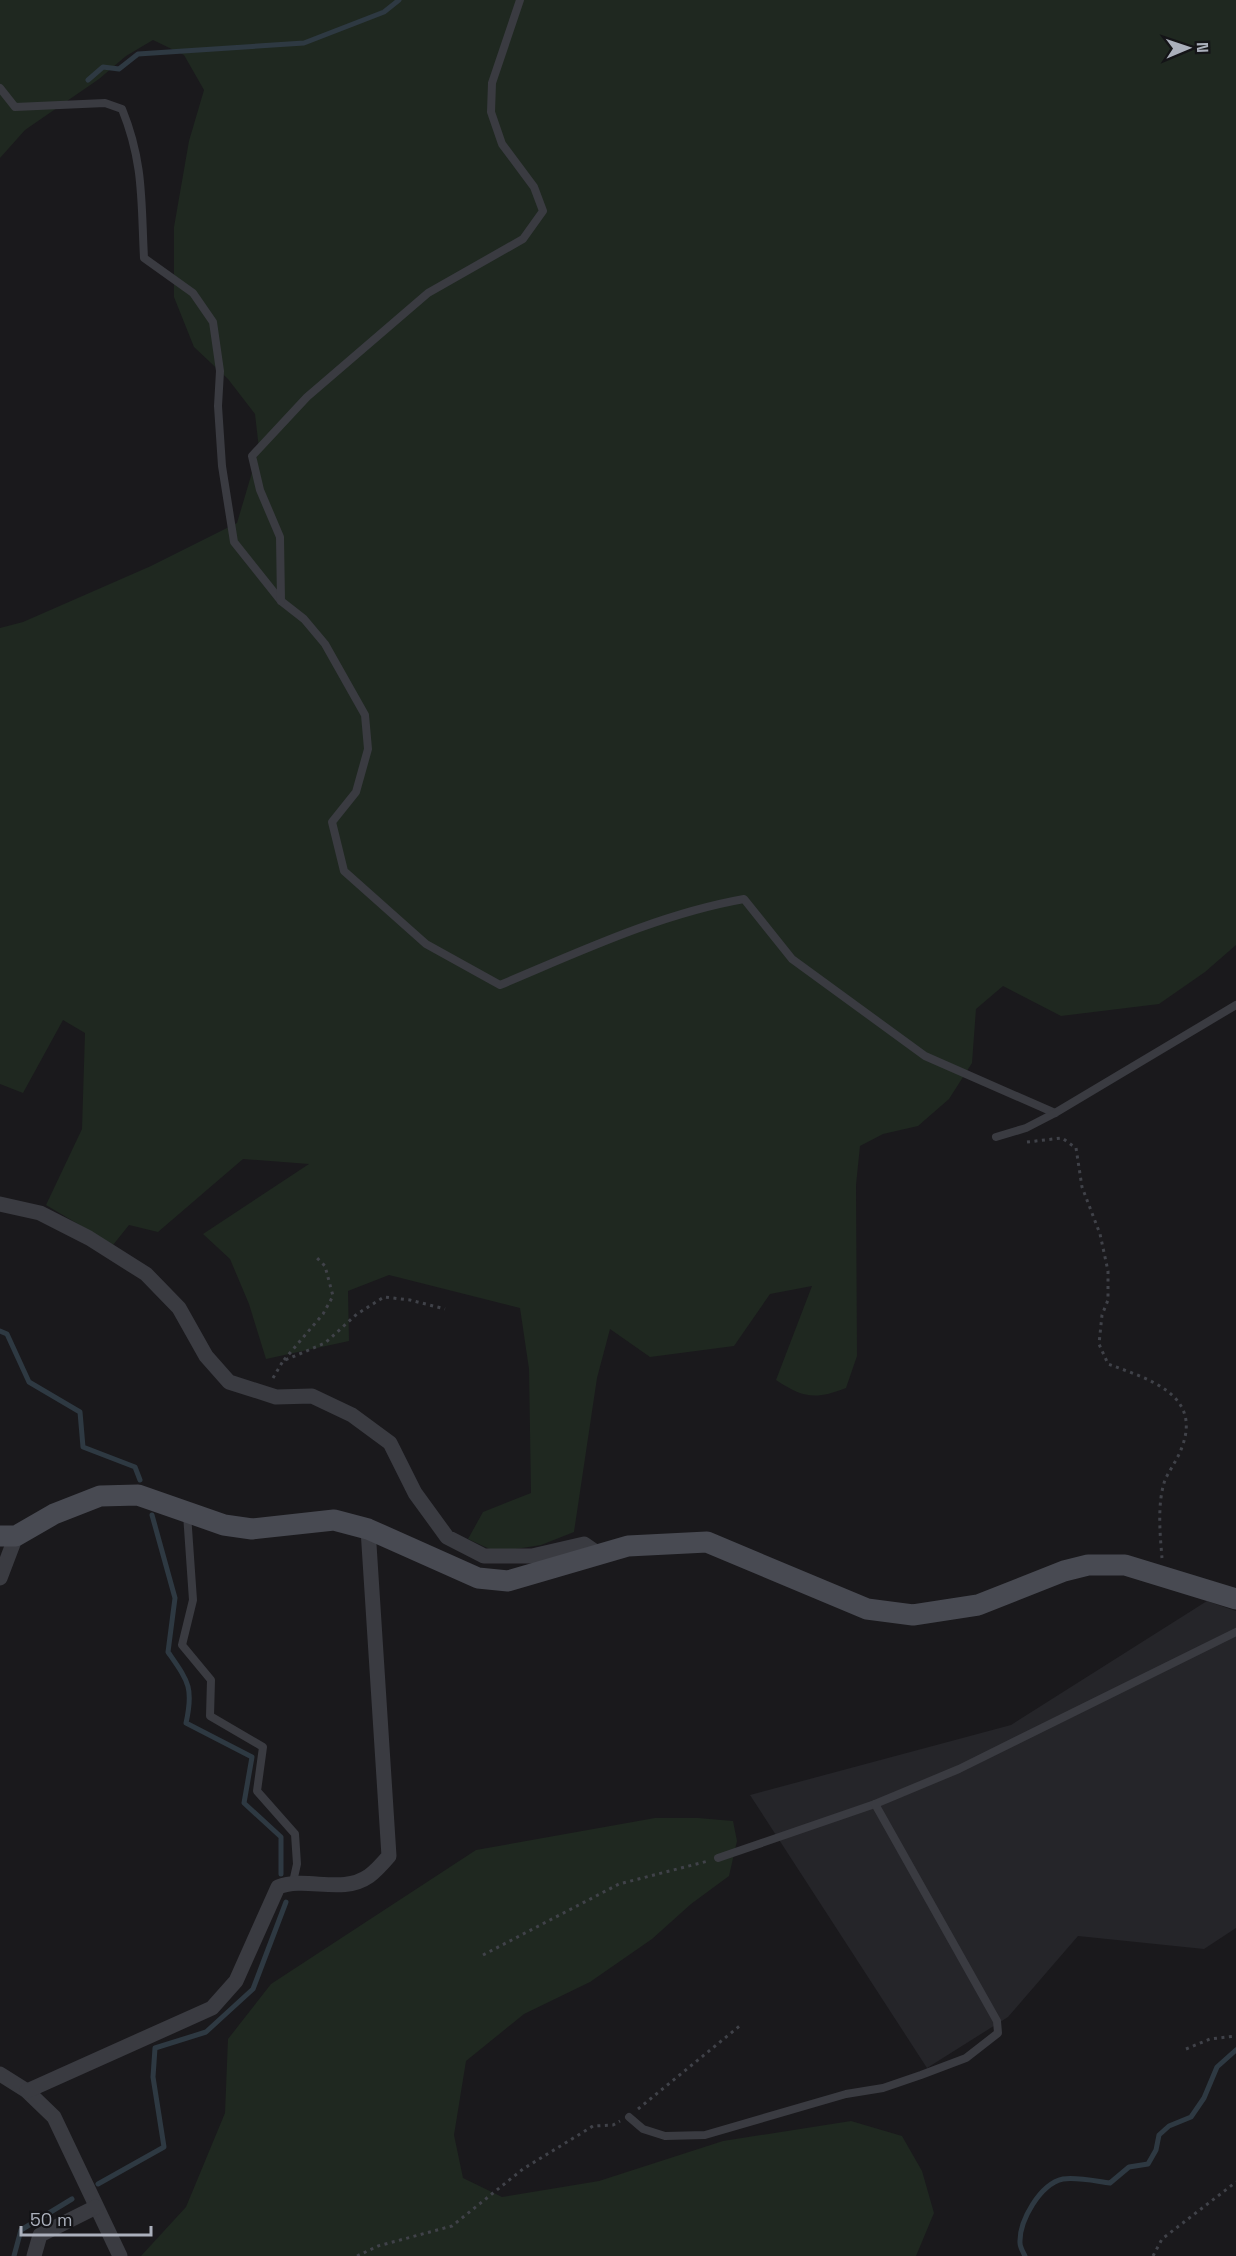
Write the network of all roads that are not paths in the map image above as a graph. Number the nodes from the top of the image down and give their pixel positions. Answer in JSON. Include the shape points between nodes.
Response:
{"nodes":[{"id":1,"x":520,"y":0,"type":"edge"},
{"id":2,"x":0,"y":88,"type":"edge"},
{"id":3,"x":280,"y":601,"type":"junction"},
{"id":4,"x":1236,"y":1005,"type":"edge"},
{"id":5,"x":1056,"y":1113,"type":"junction"},
{"id":6,"x":996,"y":1137,"type":"road end"},
{"id":7,"x":0,"y":1204,"type":"edge"},
{"id":8,"x":187,"y":1510,"type":"junction"},
{"id":9,"x":368,"y":1529,"type":"junction"},
{"id":10,"x":8,"y":1536,"type":"edge"},
{"id":11,"x":600,"y":1555,"type":"junction"},
{"id":12,"x":0,"y":1578,"type":"edge"},
{"id":13,"x":1236,"y":1599,"type":"edge"},
{"id":14,"x":1236,"y":1632,"type":"edge"},
{"id":15,"x":875,"y":1804,"type":"junction"},
{"id":16,"x":718,"y":1858,"type":"road end"},
{"id":17,"x":293,"y":1882,"type":"junction"},
{"id":18,"x":0,"y":2074,"type":"edge"},
{"id":19,"x":27,"y":2091,"type":"junction"},
{"id":20,"x":629,"y":2117,"type":"road end"},
{"id":21,"x":96,"y":2206,"type":"junction"},
{"id":22,"x":34,"y":2256,"type":"edge"},
{"id":23,"x":120,"y":2256,"type":"edge"}],
"edges":[{"from":1,"to":3,"type":"lane","via":[[492,83],[491,112],[502,144],[534,187],[543,211],[523,239],[428,293],[307,397],[252,456],[260,490],[280,537]]},
{"from":2,"to":3,"type":"lane","via":[[15,107],[105,103],[122,110],[135,140],[140,168],[144,258],[194,293],[213,322],[220,371],[222,466],[234,542]]},
{"from":3,"to":5,"type":"lane","via":[[304,619],[325,644],[365,716],[368,749],[356,792],[332,822],[345,871],[426,944],[500,985],[633,930],[744,899],[792,959],[925,1056]]},
{"from":4,"to":5,"type":"lane"},
{"from":5,"to":6,"type":"lane"},
{"from":7,"to":11,"type":"street","via":[[40,1213],[146,1274],[179,1308],[206,1356],[229,1382],[276,1397],[312,1396],[351,1414],[390,1443],[415,1493],[447,1537],[484,1556],[532,1556],[584,1544]]},
{"from":8,"to":9,"type":"street","via":[[224,1525],[252,1529],[334,1520]]},
{"from":8,"to":10,"type":"street","via":[[138,1495],[100,1496]]},
{"from":8,"to":17,"type":"lane","via":[[193,1600],[182,1646],[211,1680],[210,1716],[263,1747],[256,1791],[295,1834],[297,1864]]},
{"from":9,"to":11,"type":"street","via":[[478,1578],[508,1581]]},
{"from":9,"to":17,"type":"street","via":[[389,1856],[368,1877],[341,1886]]},
{"from":10,"to":12,"type":"street"},
{"from":11,"to":13,"type":"street","via":[[628,1546],[707,1542],[867,1609],[913,1615],[978,1605],[1088,1565],[1125,1565]]},
{"from":14,"to":15,"type":"lane","via":[[959,1769]]},
{"from":15,"to":16,"type":"lane"},
{"from":15,"to":20,"type":"lane","via":[[997,2021],[998,2033],[966,2058],[912,2078],[705,2135],[666,2136],[643,2130]]},
{"from":17,"to":19,"type":"street","via":[[278,1887],[236,1981],[212,2008]]},
{"from":18,"to":19,"type":"street"},
{"from":19,"to":21,"type":"street","via":[[54,2117]]},
{"from":21,"to":22,"type":"street","via":[[40,2235]]},
{"from":21,"to":23,"type":"street"}]}
